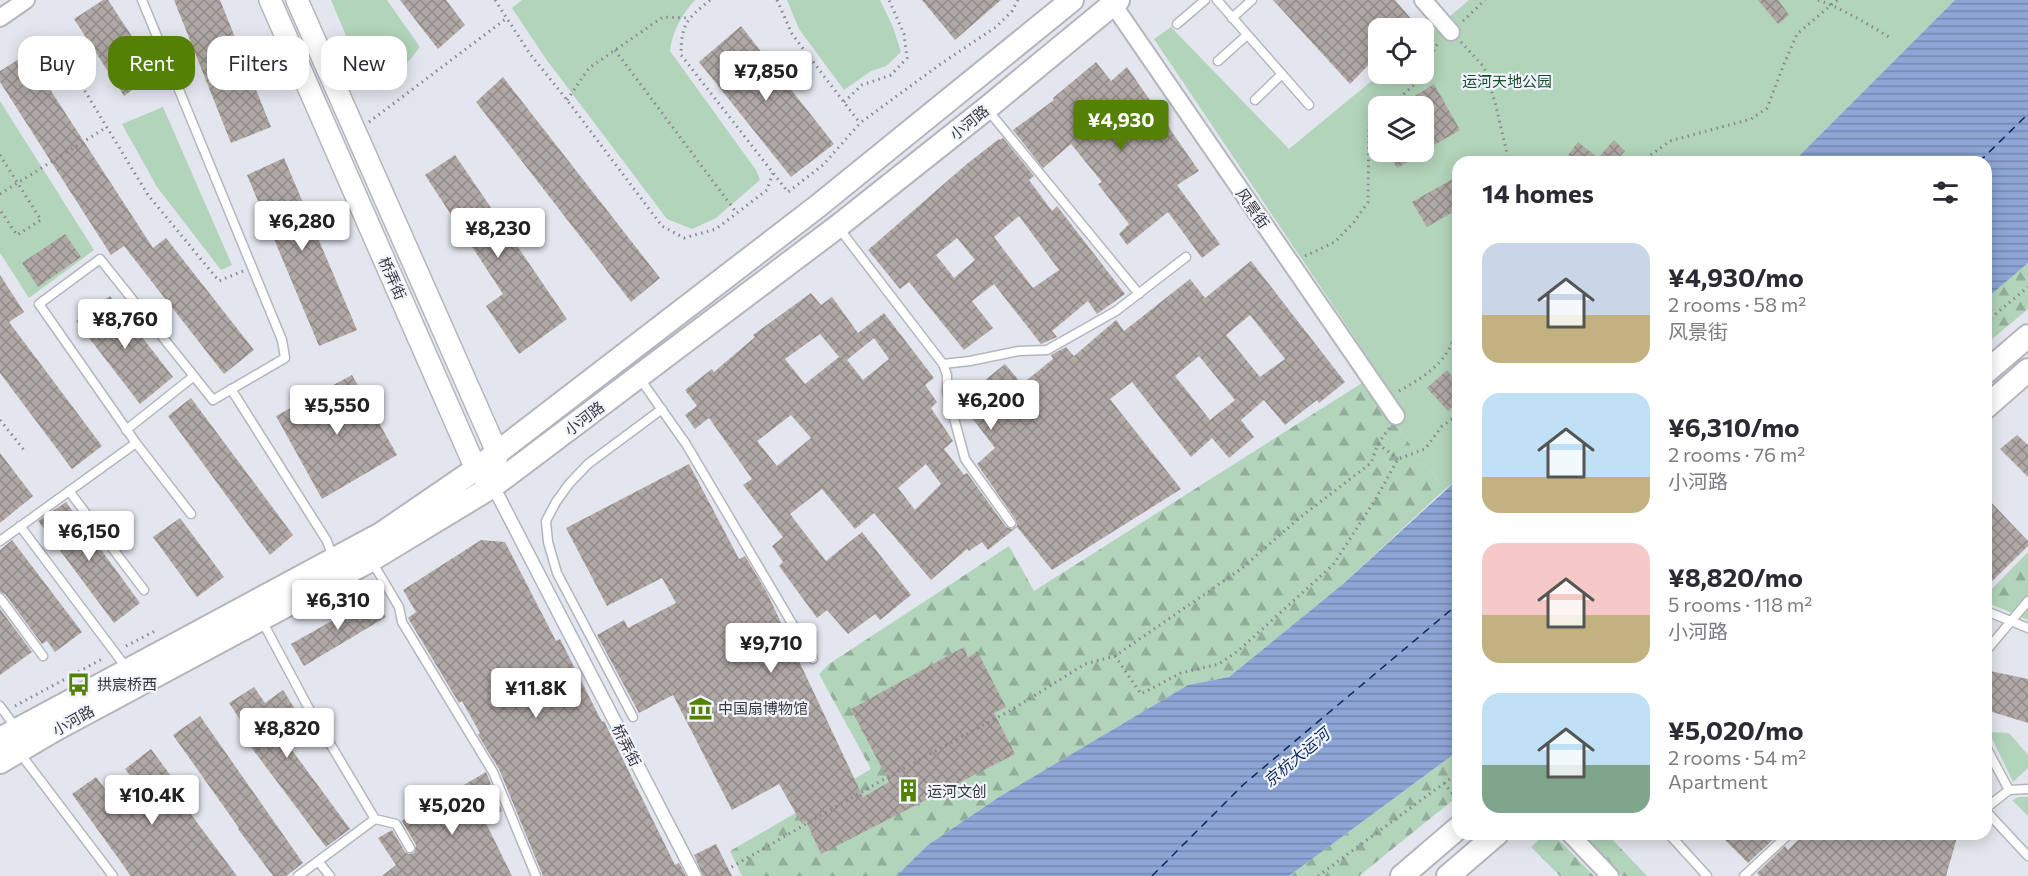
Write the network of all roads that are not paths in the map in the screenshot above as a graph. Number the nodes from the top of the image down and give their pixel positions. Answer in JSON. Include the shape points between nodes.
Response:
{"nodes":[{"id":1,"x":26,"y":0,"type":"edge"},
{"id":2,"x":142,"y":0,"type":"edge"},
{"id":3,"x":270,"y":0,"type":"edge"},
{"id":4,"x":297,"y":0,"type":"edge"},
{"id":5,"x":1072,"y":0,"type":"edge"},
{"id":6,"x":1205,"y":0,"type":"edge"},
{"id":7,"x":1217,"y":0,"type":"edge"},
{"id":8,"x":1252,"y":0,"type":"edge"},
{"id":9,"x":1422,"y":0,"type":"edge"},
{"id":10,"x":1114,"y":1,"type":"edge"},
{"id":11,"x":0,"y":18,"type":"edge"},
{"id":12,"x":1232,"y":18,"type":"junction"},
{"id":13,"x":1178,"y":24,"type":"dead end"},
{"id":14,"x":1451,"y":32,"type":"road end"},
{"id":15,"x":1247,"y":35,"type":"junction"},
{"id":16,"x":1218,"y":61,"type":"dead end"},
{"id":17,"x":1282,"y":74,"type":"junction"},
{"id":18,"x":1255,"y":100,"type":"dead end"},
{"id":19,"x":1309,"y":105,"type":"dead end"},
{"id":20,"x":987,"y":108,"type":"junction"},
{"id":21,"x":837,"y":227,"type":"junction"},
{"id":22,"x":1186,"y":257,"type":"dead end"},
{"id":23,"x":1139,"y":294,"type":"junction"},
{"id":24,"x":2028,"y":336,"type":"edge"},
{"id":25,"x":944,"y":364,"type":"junction"},
{"id":26,"x":1992,"y":367,"type":"edge"},
{"id":27,"x":2028,"y":370,"type":"edge"},
{"id":28,"x":194,"y":376,"type":"junction"},
{"id":29,"x":638,"y":376,"type":"junction"},
{"id":30,"x":231,"y":389,"type":"junction"},
{"id":31,"x":1992,"y":402,"type":"edge"},
{"id":32,"x":662,"y":409,"type":"junction"},
{"id":33,"x":1396,"y":416,"type":"road end"},
{"id":34,"x":126,"y":430,"type":"junction"},
{"id":35,"x":136,"y":443,"type":"junction"},
{"id":36,"x":497,"y":452,"type":"junction"},
{"id":37,"x":476,"y":470,"type":"junction"},
{"id":38,"x":493,"y":486,"type":"junction"},
{"id":39,"x":69,"y":491,"type":"junction"},
{"id":40,"x":191,"y":514,"type":"dead end"},
{"id":41,"x":1011,"y":523,"type":"dead end"},
{"id":42,"x":20,"y":526,"type":"junction"},
{"id":43,"x":0,"y":541,"type":"edge"},
{"id":44,"x":334,"y":560,"type":"junction"},
{"id":45,"x":371,"y":560,"type":"junction"},
{"id":46,"x":144,"y":590,"type":"dead end"},
{"id":47,"x":0,"y":598,"type":"edge"},
{"id":48,"x":2028,"y":601,"type":"edge"},
{"id":49,"x":1992,"y":614,"type":"edge"},
{"id":50,"x":261,"y":619,"type":"junction"},
{"id":51,"x":2011,"y":622,"type":"junction"},
{"id":52,"x":2028,"y":628,"type":"edge"},
{"id":53,"x":1992,"y":644,"type":"edge"},
{"id":54,"x":43,"y":656,"type":"dead end"},
{"id":55,"x":813,"y":659,"type":"dead end"},
{"id":56,"x":128,"y":670,"type":"junction"},
{"id":57,"x":0,"y":706,"type":"edge"},
{"id":58,"x":633,"y":717,"type":"dead end"},
{"id":59,"x":9,"y":746,"type":"edge"},
{"id":60,"x":1992,"y":758,"type":"edge"},
{"id":61,"x":2009,"y":789,"type":"junction"},
{"id":62,"x":2028,"y":789,"type":"edge"},
{"id":63,"x":1992,"y":805,"type":"edge"},
{"id":64,"x":1992,"y":817,"type":"edge"},
{"id":65,"x":375,"y":819,"type":"junction"},
{"id":66,"x":1452,"y":833,"type":"edge"},
{"id":67,"x":1490,"y":840,"type":"edge"},
{"id":68,"x":1576,"y":840,"type":"edge"},
{"id":69,"x":1674,"y":840,"type":"edge"},
{"id":70,"x":1783,"y":840,"type":"edge"},
{"id":71,"x":410,"y":848,"type":"dead end"},
{"id":72,"x":2028,"y":856,"type":"edge"},
{"id":73,"x":318,"y":861,"type":"junction"},
{"id":74,"x":113,"y":876,"type":"edge"},
{"id":75,"x":298,"y":876,"type":"edge"},
{"id":76,"x":330,"y":876,"type":"edge"},
{"id":77,"x":537,"y":876,"type":"edge"},
{"id":78,"x":695,"y":876,"type":"edge"},
{"id":79,"x":1402,"y":876,"type":"edge"},
{"id":80,"x":1448,"y":876,"type":"edge"},
{"id":81,"x":1610,"y":876,"type":"edge"},
{"id":82,"x":1707,"y":876,"type":"edge"},
{"id":83,"x":1744,"y":876,"type":"edge"}],
"edges":[{"from":1,"to":11,"type":"street"},
{"from":2,"to":30,"type":"lane","via":[[282,340],[285,358]]},
{"from":3,"to":37,"type":"street","name":"桥弄街"},
{"from":4,"to":36,"type":"street","name":"桥弄街"},
{"from":5,"to":36,"type":"main road","name":"小河路","via":[[818,206]]},
{"from":6,"to":13,"type":"lane"},
{"from":7,"to":12,"type":"lane"},
{"from":8,"to":12,"type":"lane"},
{"from":9,"to":14,"type":"street"},
{"from":10,"to":20,"type":"main road","name":"小河路"},
{"from":10,"to":33,"type":"street","name":"风景街"},
{"from":12,"to":15,"type":"lane"},
{"from":15,"to":16,"type":"lane"},
{"from":15,"to":17,"type":"lane"},
{"from":17,"to":18,"type":"lane"},
{"from":17,"to":19,"type":"lane"},
{"from":20,"to":21,"type":"main road","name":"小河路"},
{"from":20,"to":23,"type":"lane"},
{"from":21,"to":25,"type":"lane"},
{"from":21,"to":29,"type":"main road","name":"小河路"},
{"from":22,"to":23,"type":"lane"},
{"from":23,"to":25,"type":"lane","via":[[1047,350]]},
{"from":24,"to":26,"type":"main road"},
{"from":25,"to":41,"type":"lane","via":[[947,392],[965,459]]},
{"from":27,"to":31,"type":"main road"},
{"from":28,"to":30,"type":"lane","via":[[213,400]]},
{"from":28,"to":34,"type":"lane"},
{"from":28,"to":34,"type":"lane","via":[[100,259],[39,304]]},
{"from":29,"to":32,"type":"lane"},
{"from":29,"to":38,"type":"main road","name":"小河路"},
{"from":30,"to":44,"type":"lane","via":[[327,541]]},
{"from":32,"to":55,"type":"lane"},
{"from":32,"to":58,"type":"lane","via":[[588,465],[569,484],[546,521],[557,573]]},
{"from":34,"to":35,"type":"lane"},
{"from":35,"to":39,"type":"lane"},
{"from":35,"to":40,"type":"lane"},
{"from":36,"to":37,"type":"main road","name":"小河路"},
{"from":36,"to":38,"type":"street"},
{"from":37,"to":38,"type":"street","name":"桥弄街"},
{"from":37,"to":44,"type":"main road","name":"小河路","via":[[381,534]]},
{"from":38,"to":45,"type":"main road","name":"小河路"},
{"from":38,"to":78,"type":"street","name":"桥弄街"},
{"from":39,"to":42,"type":"lane"},
{"from":39,"to":46,"type":"lane"},
{"from":42,"to":43,"type":"lane"},
{"from":42,"to":56,"type":"lane"},
{"from":44,"to":56,"type":"main road","name":"小河路"},
{"from":45,"to":50,"type":"main road","name":"小河路"},
{"from":45,"to":77,"type":"lane","via":[[399,607],[402,622],[493,772]]},
{"from":47,"to":54,"type":"lane"},
{"from":48,"to":51,"type":"lane"},
{"from":49,"to":51,"type":"lane"},
{"from":50,"to":59,"type":"main road","name":"小河路","via":[[66,724]]},
{"from":50,"to":65,"type":"lane"},
{"from":51,"to":52,"type":"lane"},
{"from":51,"to":53,"type":"lane"},
{"from":56,"to":59,"type":"main road","name":"小河路"},
{"from":57,"to":59,"type":"lane"},
{"from":59,"to":74,"type":"lane"},
{"from":60,"to":61,"type":"lane"},
{"from":61,"to":62,"type":"lane"},
{"from":61,"to":63,"type":"lane"},
{"from":64,"to":72,"type":"lane"},
{"from":65,"to":71,"type":"lane","via":[[396,824]]},
{"from":65,"to":73,"type":"lane"},
{"from":66,"to":79,"type":"main road"},
{"from":67,"to":80,"type":"main road"},
{"from":68,"to":81,"type":"street"},
{"from":69,"to":82,"type":"lane"},
{"from":70,"to":83,"type":"lane"},
{"from":73,"to":75,"type":"lane"},
{"from":73,"to":76,"type":"lane"}]}
